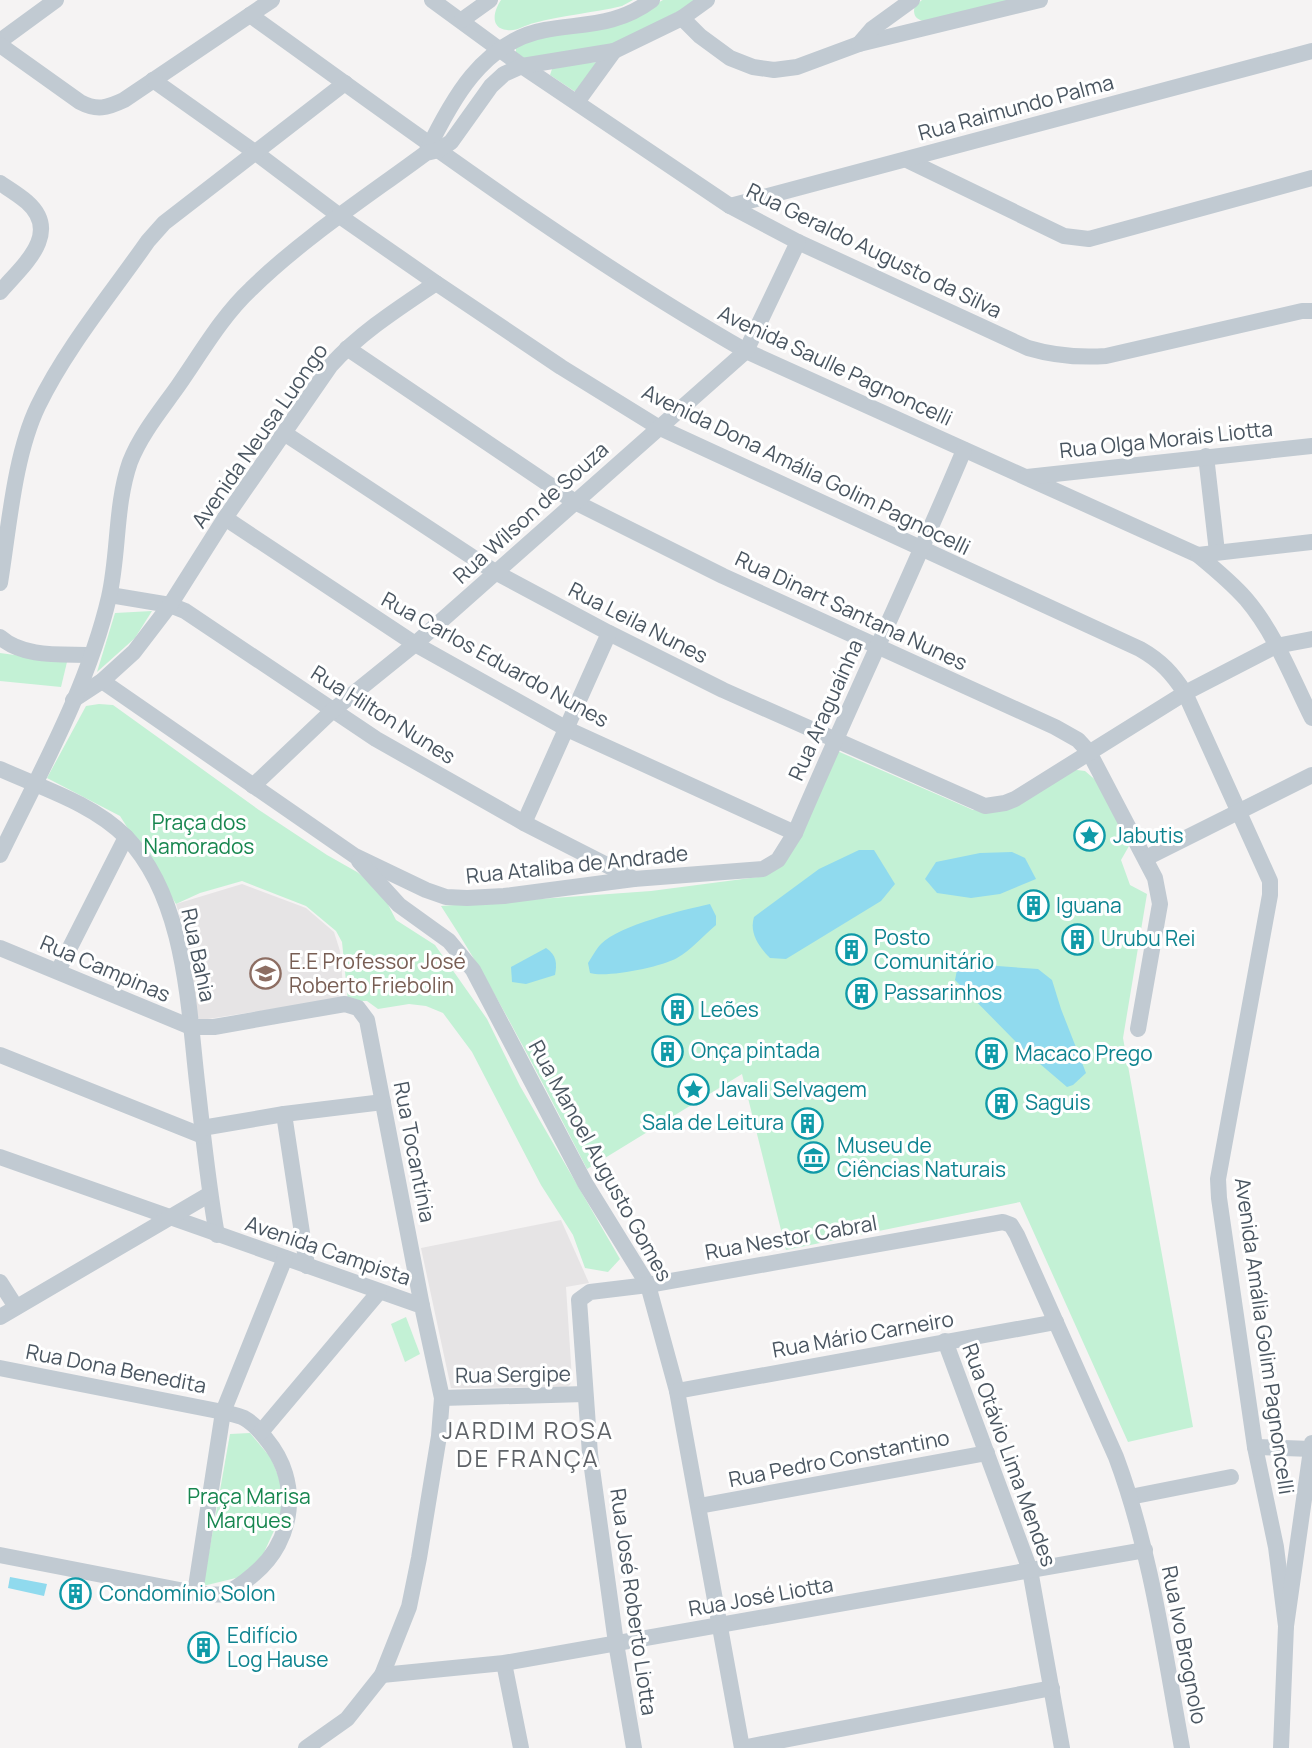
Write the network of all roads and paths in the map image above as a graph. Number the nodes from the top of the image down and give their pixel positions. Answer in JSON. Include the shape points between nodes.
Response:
{"nodes":[{"id":1,"x":56,"y":0,"type":"edge"},
{"id":2,"x":272,"y":0,"type":"edge"},
{"id":3,"x":432,"y":0,"type":"edge"},
{"id":4,"x":490,"y":0,"type":"edge"},
{"id":5,"x":652,"y":0,"type":"edge"},
{"id":6,"x":707,"y":0,"type":"edge"},
{"id":7,"x":912,"y":0,"type":"edge"},
{"id":8,"x":1040,"y":0,"type":"edge"},
{"id":9,"x":250,"y":15,"type":"junction"},
{"id":10,"x":682,"y":18,"type":"junction"},
{"id":11,"x":462,"y":20,"type":"junction"},
{"id":12,"x":0,"y":43,"type":"edge"},
{"id":13,"x":859,"y":44,"type":"junction"},
{"id":14,"x":499,"y":48,"type":"junction"},
{"id":15,"x":614,"y":51,"type":"junction"},
{"id":16,"x":1312,"y":51,"type":"edge"},
{"id":17,"x":522,"y":66,"type":"junction"},
{"id":18,"x":153,"y":80,"type":"junction"},
{"id":19,"x":345,"y":83,"type":"junction"},
{"id":20,"x":577,"y":102,"type":"junction"},
{"id":21,"x":432,"y":149,"type":"junction"},
{"id":22,"x":257,"y":153,"type":"junction"},
{"id":23,"x":907,"y":160,"type":"junction"},
{"id":24,"x":1312,"y":178,"type":"edge"},
{"id":25,"x":0,"y":183,"type":"edge"},
{"id":26,"x":730,"y":206,"type":"junction"},
{"id":27,"x":341,"y":217,"type":"junction"},
{"id":28,"x":798,"y":242,"type":"junction"},
{"id":29,"x":436,"y":283,"type":"junction"},
{"id":30,"x":0,"y":292,"type":"edge"},
{"id":31,"x":1309,"y":310,"type":"edge"},
{"id":32,"x":347,"y":348,"type":"junction"},
{"id":33,"x":746,"y":351,"type":"junction"},
{"id":34,"x":658,"y":427,"type":"junction"},
{"id":35,"x":284,"y":433,"type":"junction"},
{"id":36,"x":1312,"y":446,"type":"edge"},
{"id":37,"x":964,"y":450,"type":"junction"},
{"id":38,"x":1206,"y":456,"type":"junction"},
{"id":39,"x":1025,"y":477,"type":"junction"},
{"id":40,"x":575,"y":502,"type":"junction"},
{"id":41,"x":225,"y":518,"type":"junction"},
{"id":42,"x":1312,"y":542,"type":"edge"},
{"id":43,"x":922,"y":550,"type":"junction"},
{"id":44,"x":1217,"y":552,"type":"junction"},
{"id":45,"x":1198,"y":555,"type":"junction"},
{"id":46,"x":495,"y":572,"type":"junction"},
{"id":47,"x":0,"y":583,"type":"edge"},
{"id":48,"x":110,"y":595,"type":"junction"},
{"id":49,"x":170,"y":605,"type":"junction"},
{"id":50,"x":609,"y":633,"type":"junction"},
{"id":51,"x":0,"y":637,"type":"edge"},
{"id":52,"x":1312,"y":639,"type":"edge"},
{"id":53,"x":415,"y":644,"type":"junction"},
{"id":54,"x":1276,"y":646,"type":"junction"},
{"id":55,"x":876,"y":647,"type":"junction"},
{"id":56,"x":90,"y":655,"type":"junction"},
{"id":57,"x":102,"y":681,"type":"junction"},
{"id":58,"x":1185,"y":693,"type":"junction"},
{"id":59,"x":73,"y":700,"type":"junction"},
{"id":60,"x":332,"y":711,"type":"junction"},
{"id":61,"x":1312,"y":718,"type":"edge"},
{"id":62,"x":567,"y":729,"type":"junction"},
{"id":63,"x":834,"y":741,"type":"junction"},
{"id":64,"x":1089,"y":752,"type":"junction"},
{"id":65,"x":0,"y":769,"type":"edge"},
{"id":66,"x":1312,"y":775,"type":"edge"},
{"id":67,"x":34,"y":784,"type":"junction"},
{"id":68,"x":253,"y":786,"type":"junction"},
{"id":69,"x":1239,"y":810,"type":"junction"},
{"id":70,"x":524,"y":823,"type":"junction"},
{"id":71,"x":795,"y":833,"type":"junction"},
{"id":72,"x":126,"y":837,"type":"junction"},
{"id":73,"x":0,"y":855,"type":"edge"},
{"id":74,"x":355,"y":856,"type":"junction"},
{"id":75,"x":1146,"y":858,"type":"junction"},
{"id":76,"x":634,"y":879,"type":"junction"},
{"id":77,"x":0,"y":948,"type":"edge"},
{"id":78,"x":58,"y":971,"type":"junction"},
{"id":79,"x":358,"y":1008,"type":"joint"},
{"id":80,"x":191,"y":1027,"type":"junction"},
{"id":81,"x":1138,"y":1029,"type":"dead end"},
{"id":82,"x":0,"y":1055,"type":"edge"},
{"id":83,"x":383,"y":1102,"type":"junction"},
{"id":84,"x":284,"y":1114,"type":"junction"},
{"id":85,"x":203,"y":1132,"type":"junction"},
{"id":86,"x":0,"y":1157,"type":"edge"},
{"id":87,"x":210,"y":1194,"type":"junction"},
{"id":88,"x":169,"y":1218,"type":"junction"},
{"id":89,"x":1008,"y":1223,"type":"joint"},
{"id":90,"x":217,"y":1235,"type":"junction"},
{"id":91,"x":285,"y":1258,"type":"junction"},
{"id":92,"x":307,"y":1266,"type":"junction"},
{"id":93,"x":0,"y":1282,"type":"edge"},
{"id":94,"x":648,"y":1285,"type":"junction"},
{"id":95,"x":379,"y":1292,"type":"junction"},
{"id":96,"x":582,"y":1296,"type":"joint"},
{"id":97,"x":422,"y":1306,"type":"junction"},
{"id":98,"x":16,"y":1307,"type":"junction"},
{"id":99,"x":0,"y":1317,"type":"edge"},
{"id":100,"x":1056,"y":1322,"type":"junction"},
{"id":101,"x":945,"y":1341,"type":"junction"},
{"id":102,"x":0,"y":1368,"type":"edge"},
{"id":103,"x":677,"y":1391,"type":"junction"},
{"id":104,"x":585,"y":1394,"type":"junction"},
{"id":105,"x":442,"y":1398,"type":"junction"},
{"id":106,"x":223,"y":1412,"type":"junction"},
{"id":107,"x":261,"y":1432,"type":"junction"},
{"id":108,"x":1312,"y":1443,"type":"edge"},
{"id":109,"x":1255,"y":1447,"type":"junction"},
{"id":110,"x":1311,"y":1449,"type":"edge"},
{"id":111,"x":987,"y":1453,"type":"junction"},
{"id":112,"x":1231,"y":1477,"type":"dead end"},
{"id":113,"x":1130,"y":1497,"type":"junction"},
{"id":114,"x":699,"y":1506,"type":"junction"},
{"id":115,"x":1145,"y":1550,"type":"junction"},
{"id":116,"x":0,"y":1555,"type":"edge"},
{"id":117,"x":1030,"y":1570,"type":"junction"},
{"id":118,"x":195,"y":1593,"type":"junction"},
{"id":119,"x":721,"y":1625,"type":"junction"},
{"id":120,"x":1286,"y":1626,"type":"junction"},
{"id":121,"x":616,"y":1643,"type":"junction"},
{"id":122,"x":504,"y":1663,"type":"junction"},
{"id":123,"x":382,"y":1675,"type":"junction"},
{"id":124,"x":1052,"y":1688,"type":"junction"},
{"id":125,"x":306,"y":1748,"type":"edge"},
{"id":126,"x":521,"y":1748,"type":"edge"},
{"id":127,"x":634,"y":1748,"type":"edge"},
{"id":128,"x":742,"y":1748,"type":"edge"},
{"id":129,"x":1062,"y":1748,"type":"edge"},
{"id":130,"x":1182,"y":1748,"type":"edge"},
{"id":131,"x":1281,"y":1748,"type":"edge"}],
"edges":[{"from":1,"to":12,"type":"street"},
{"from":2,"to":9,"type":"street"},
{"from":3,"to":11,"type":"street","name":"Rua Geraldo Augusto da Silva"},
{"from":4,"to":11,"type":"street"},
{"from":5,"to":14,"type":"street","via":[[605,23],[543,30]]},
{"from":6,"to":10,"type":"street"},
{"from":7,"to":13,"type":"street","via":[[877,24]]},
{"from":8,"to":13,"type":"street"},
{"from":9,"to":18,"type":"street"},
{"from":9,"to":19,"type":"street","name":"Avenida Saulle Pagnoncelli"},
{"from":10,"to":13,"type":"street","via":[[730,58],[774,71]]},
{"from":10,"to":15,"type":"street"},
{"from":11,"to":14,"type":"street","name":"Rua Geraldo Augusto da Silva"},
{"from":12,"to":18,"type":"street","via":[[91,108],[111,106]]},
{"from":14,"to":17,"type":"street","name":"Rua Geraldo Augusto da Silva"},
{"from":14,"to":21,"type":"street","via":[[470,78]]},
{"from":15,"to":17,"type":"street"},
{"from":15,"to":20,"type":"street"},
{"from":16,"to":23,"type":"street","name":"Rua Raimundo Palma"},
{"from":17,"to":20,"type":"street","name":"Rua Geraldo Augusto da Silva"},
{"from":17,"to":21,"type":"street","via":[[491,86],[452,142]]},
{"from":18,"to":22,"type":"street","name":"Avenida Dona Amália Golim Pagnocelli"},
{"from":19,"to":21,"type":"street","name":"Avenida Saulle Pagnoncelli"},
{"from":19,"to":22,"type":"street"},
{"from":20,"to":26,"type":"street","name":"Rua Geraldo Augusto da Silva"},
{"from":21,"to":27,"type":"street"},
{"from":21,"to":33,"type":"street","name":"Avenida Saulle Pagnoncelli","via":[[684,316]]},
{"from":22,"to":27,"type":"street","name":"Avenida Dona Amália Golim Pagnocelli"},
{"from":22,"to":47,"type":"street","via":[[164,223],[58,369],[25,442]]},
{"from":23,"to":24,"type":"street","via":[[1077,239]]},
{"from":23,"to":26,"type":"street","name":"Rua Raimundo Palma"},
{"from":25,"to":30,"type":"street","via":[[37,213],[42,235]]},
{"from":26,"to":28,"type":"street","name":"Rua Geraldo Augusto da Silva"},
{"from":27,"to":29,"type":"street","name":"Avenida Dona Amália Golim Pagnocelli"},
{"from":27,"to":48,"type":"street","via":[[249,290],[146,430],[123,492]]},
{"from":28,"to":31,"type":"street","name":"Rua Geraldo Augusto da Silva","via":[[1052,355],[1106,356]]},
{"from":28,"to":33,"type":"street","name":"Rua Wilson de Souza"},
{"from":29,"to":32,"type":"street","name":"Avenida Neusa Luongo"},
{"from":29,"to":34,"type":"street","name":"Avenida Dona Amália Golim Pagnocelli"},
{"from":32,"to":35,"type":"street","name":"Avenida Neusa Luongo"},
{"from":32,"to":40,"type":"street","name":"Rua Dinart Santana Nunes"},
{"from":33,"to":34,"type":"street","name":"Rua Wilson de Souza"},
{"from":33,"to":37,"type":"street","name":"Avenida Saulle Pagnoncelli"},
{"from":34,"to":40,"type":"street","name":"Rua Wilson de Souza"},
{"from":34,"to":43,"type":"street","name":"Avenida Dona Amália Golim Pagnocelli"},
{"from":35,"to":41,"type":"street","name":"Avenida Neusa Luongo"},
{"from":35,"to":46,"type":"street","name":"Rua Leila Nunes"},
{"from":36,"to":38,"type":"street","name":"Rua Olga Morais Liotta"},
{"from":37,"to":39,"type":"street","name":"Avenida Saulle Pagnoncelli"},
{"from":37,"to":43,"type":"street","name":"Rua Araguaínha"},
{"from":38,"to":39,"type":"street","name":"Rua Olga Morais Liotta"},
{"from":38,"to":44,"type":"street"},
{"from":39,"to":45,"type":"street","name":"Avenida Saulle Pagnoncelli"},
{"from":40,"to":46,"type":"street","name":"Rua Wilson de Souza"},
{"from":40,"to":55,"type":"street","name":"Rua Dinart Santana Nunes"},
{"from":41,"to":49,"type":"street","name":"Avenida Neusa Luongo"},
{"from":41,"to":53,"type":"street","name":"Rua Carlos Eduardo Nunes"},
{"from":42,"to":44,"type":"street"},
{"from":43,"to":55,"type":"street","name":"Rua Araguaínha"},
{"from":43,"to":58,"type":"street","name":"Avenida Dona Amália Golim Pagnocelli","via":[[1140,649],[1158,659]]},
{"from":44,"to":45,"type":"street"},
{"from":45,"to":54,"type":"street","name":"Avenida Saulle Pagnoncelli","via":[[1248,601]]},
{"from":46,"to":50,"type":"street","name":"Rua Leila Nunes"},
{"from":46,"to":53,"type":"street","name":"Rua Wilson de Souza"},
{"from":48,"to":49,"type":"street","name":"Rua Hilton Nunes"},
{"from":48,"to":56,"type":"street"},
{"from":49,"to":57,"type":"street","name":"Avenida Neusa Luongo","via":[[134,652]]},
{"from":49,"to":60,"type":"street","name":"Rua Hilton Nunes"},
{"from":50,"to":62,"type":"street"},
{"from":50,"to":63,"type":"street","name":"Rua Leila Nunes"},
{"from":51,"to":56,"type":"street","via":[[23,650]]},
{"from":52,"to":54,"type":"street"},
{"from":53,"to":60,"type":"street","name":"Rua Wilson de Souza"},
{"from":53,"to":62,"type":"street","name":"Rua Carlos Eduardo Nunes"},
{"from":54,"to":58,"type":"street"},
{"from":54,"to":61,"type":"street","name":"Avenida Saulle Pagnoncelli"},
{"from":55,"to":63,"type":"street","name":"Rua Araguaínha"},
{"from":55,"to":64,"type":"street","name":"Rua Dinart Santana Nunes","via":[[1055,727]]},
{"from":56,"to":59,"type":"street"},
{"from":57,"to":59,"type":"street","name":"Avenida Neusa Luongo"},
{"from":57,"to":68,"type":"street"},
{"from":58,"to":64,"type":"street"},
{"from":58,"to":69,"type":"street","name":"Avenida Dona Amália Golim Pagnocelli"},
{"from":59,"to":67,"type":"street"},
{"from":60,"to":68,"type":"street","name":"Rua Wilson de Souza"},
{"from":60,"to":70,"type":"street","name":"Rua Hilton Nunes"},
{"from":62,"to":70,"type":"street"},
{"from":62,"to":71,"type":"street","name":"Rua Carlos Eduardo Nunes"},
{"from":63,"to":64,"type":"street","name":"Rua Leila Nunes","via":[[976,804],[994,806],[1014,799]]},
{"from":63,"to":71,"type":"street","name":"Rua Araguaínha"},
{"from":64,"to":75,"type":"street","name":"Rua Dinart Santana Nunes"},
{"from":65,"to":67,"type":"street","name":"Rua Bahia"},
{"from":66,"to":69,"type":"street"},
{"from":67,"to":72,"type":"street","name":"Rua Bahia","via":[[85,806]]},
{"from":67,"to":73,"type":"street"},
{"from":68,"to":74,"type":"street"},
{"from":69,"to":75,"type":"street"},
{"from":69,"to":109,"type":"street","name":"Avenida Amália Golim Pagnoncelli","via":[[1266,868],[1270,895],[1218,1180]]},
{"from":70,"to":76,"type":"street","name":"Rua Hilton Nunes"},
{"from":71,"to":76,"type":"street","name":"Rua Ataliba de Andrade","via":[[778,860],[762,869]]},
{"from":72,"to":78,"type":"street"},
{"from":72,"to":80,"type":"street","name":"Rua Bahia","via":[[147,865],[168,907]]},
{"from":74,"to":76,"type":"street","name":"Rua Ataliba de Andrade","via":[[446,897],[504,896]]},
{"from":74,"to":94,"type":"street","name":"Rua Manoel Augusto Gomes","via":[[400,905],[449,941],[473,970],[579,1172]]},
{"from":75,"to":81,"type":"street","name":"Rua Dinart Santana Nunes","via":[[1160,904]]},
{"from":77,"to":78,"type":"street","name":"Rua Campinas"},
{"from":78,"to":80,"type":"street","name":"Rua Campinas"},
{"from":79,"to":80,"type":"street","name":"Rua Campinas","via":[[345,1004]]},
{"from":79,"to":83,"type":"street","name":"Rua Tocantínia","via":[[367,1020]]},
{"from":80,"to":85,"type":"street","name":"Rua Bahia"},
{"from":82,"to":85,"type":"street"},
{"from":83,"to":84,"type":"street"},
{"from":83,"to":97,"type":"street","name":"Rua Tocantínia"},
{"from":84,"to":85,"type":"street"},
{"from":84,"to":92,"type":"street"},
{"from":85,"to":87,"type":"street","name":"Rua Bahia"},
{"from":86,"to":88,"type":"street","name":"Avenida Campista"},
{"from":87,"to":88,"type":"street"},
{"from":87,"to":90,"type":"street","name":"Rua Bahia"},
{"from":88,"to":90,"type":"street","name":"Avenida Campista"},
{"from":88,"to":98,"type":"street"},
{"from":89,"to":94,"type":"street","name":"Rua Nestor Cabral"},
{"from":89,"to":100,"type":"street","name":"Rua Ivo Brognolo"},
{"from":90,"to":91,"type":"street","name":"Avenida Campista"},
{"from":91,"to":92,"type":"street","name":"Avenida Campista"},
{"from":91,"to":106,"type":"street"},
{"from":92,"to":95,"type":"street","name":"Avenida Campista"},
{"from":93,"to":98,"type":"street"},
{"from":94,"to":96,"type":"street","name":"Rua Nestor Cabral"},
{"from":94,"to":103,"type":"street","name":"Rua Manoel Augusto Gomes"},
{"from":95,"to":97,"type":"street","name":"Avenida Campista"},
{"from":95,"to":107,"type":"street"},
{"from":96,"to":104,"type":"street","name":"Rua José Roberto Liotta","via":[[578,1303]]},
{"from":97,"to":105,"type":"street","name":"Avenida Campista"},
{"from":98,"to":99,"type":"street"},
{"from":100,"to":101,"type":"street","name":"Rua Mário Carneiro"},
{"from":100,"to":113,"type":"street","name":"Rua Ivo Brognolo"},
{"from":101,"to":103,"type":"street","name":"Rua Mário Carneiro"},
{"from":101,"to":111,"type":"street","name":"Rua Otávio Lima Mendes"},
{"from":102,"to":106,"type":"street","name":"Rua Dona Benedita"},
{"from":103,"to":114,"type":"street","name":"Rua Manoel Augusto Gomes"},
{"from":104,"to":105,"type":"street","name":"Rua Sergipe"},
{"from":104,"to":121,"type":"street","name":"Rua José Roberto Liotta"},
{"from":105,"to":123,"type":"street","name":"Avenida Campista","via":[[409,1606]]},
{"from":106,"to":107,"type":"street","via":[[244,1419]]},
{"from":106,"to":118,"type":"street"},
{"from":107,"to":118,"type":"street","via":[[278,1454],[288,1480],[290,1503],[282,1537],[263,1567],[244,1582],[223,1594]]},
{"from":108,"to":110,"type":"street"},
{"from":109,"to":110,"type":"street"},
{"from":109,"to":120,"type":"street","name":"Avenida Amália Golim Pagnoncelli","via":[[1276,1547]]},
{"from":110,"to":120,"type":"street"},
{"from":111,"to":114,"type":"street","name":"Rua Pedro Constantino"},
{"from":111,"to":117,"type":"street","name":"Rua Otávio Lima Mendes"},
{"from":112,"to":113,"type":"street"},
{"from":113,"to":115,"type":"street","name":"Rua Ivo Brognolo"},
{"from":114,"to":119,"type":"street","name":"Rua Manoel Augusto Gomes"},
{"from":115,"to":117,"type":"street","name":"Rua José Liotta"},
{"from":115,"to":130,"type":"street","name":"Rua Ivo Brognolo"},
{"from":116,"to":118,"type":"street"},
{"from":117,"to":119,"type":"street","name":"Rua José Liotta"},
{"from":117,"to":124,"type":"street","name":"Rua Otávio Lima Mendes"},
{"from":119,"to":121,"type":"street","name":"Rua José Liotta"},
{"from":119,"to":128,"type":"street","name":"Rua Manoel Augusto Gomes"},
{"from":120,"to":131,"type":"street"},
{"from":121,"to":122,"type":"street","name":"Rua José Liotta"},
{"from":121,"to":127,"type":"street","name":"Rua José Roberto Liotta"},
{"from":122,"to":123,"type":"street","name":"Rua José Liotta"},
{"from":122,"to":126,"type":"street"},
{"from":123,"to":125,"type":"street","name":"Avenida Campista","via":[[346,1719]]},
{"from":124,"to":128,"type":"street"},
{"from":124,"to":129,"type":"street","name":"Rua Otávio Lima Mendes"}]}
